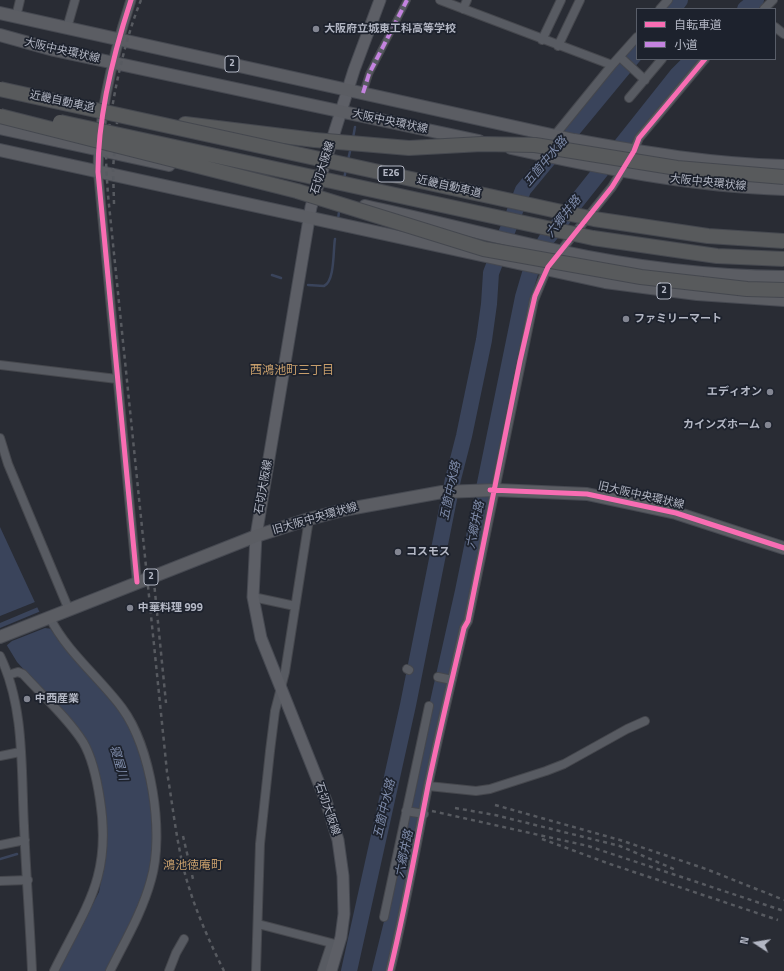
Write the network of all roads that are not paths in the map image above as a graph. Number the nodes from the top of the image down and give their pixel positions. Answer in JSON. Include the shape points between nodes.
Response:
{"nodes":[{"id":1,"x":20,"y":0,"type":"edge"},
{"id":2,"x":75,"y":0,"type":"edge"},
{"id":3,"x":131,"y":0,"type":"edge"},
{"id":4,"x":380,"y":0,"type":"edge"},
{"id":5,"x":407,"y":0,"type":"edge"},
{"id":6,"x":440,"y":0,"type":"edge"},
{"id":7,"x":467,"y":0,"type":"edge"},
{"id":8,"x":561,"y":0,"type":"edge"},
{"id":9,"x":580,"y":0,"type":"edge"},
{"id":10,"x":668,"y":0,"type":"edge"},
{"id":11,"x":773,"y":0,"type":"edge"},
{"id":12,"x":661,"y":8,"type":"edge"},
{"id":13,"x":765,"y":8,"type":"edge"},
{"id":14,"x":463,"y":9,"type":"junction"},
{"id":15,"x":0,"y":13,"type":"edge"},
{"id":16,"x":16,"y":17,"type":"junction"},
{"id":17,"x":67,"y":28,"type":"junction"},
{"id":18,"x":776,"y":28,"type":"edge"},
{"id":19,"x":784,"y":34,"type":"edge"},
{"id":20,"x":0,"y":36,"type":"edge"},
{"id":21,"x":636,"y":38,"type":"edge"},
{"id":22,"x":118,"y":39,"type":"junction"},
{"id":23,"x":542,"y":40,"type":"junction"},
{"id":24,"x":558,"y":46,"type":"junction"},
{"id":25,"x":622,"y":59,"type":"junction"},
{"id":26,"x":661,"y":60,"type":"edge"},
{"id":27,"x":704,"y":60,"type":"edge"},
{"id":28,"x":113,"y":62,"type":"junction"},
{"id":29,"x":612,"y":65,"type":"junction"},
{"id":30,"x":644,"y":80,"type":"junction"},
{"id":31,"x":0,"y":89,"type":"edge"},
{"id":32,"x":347,"y":90,"type":"junction"},
{"id":33,"x":363,"y":93,"type":"junction"},
{"id":34,"x":629,"y":98,"type":"dead end"},
{"id":35,"x":0,"y":109,"type":"edge"},
{"id":36,"x":341,"y":112,"type":"junction"},
{"id":37,"x":0,"y":116,"type":"edge"},
{"id":38,"x":131,"y":117,"type":"junction"},
{"id":39,"x":0,"y":128,"type":"edge"},
{"id":40,"x":556,"y":136,"type":"junction"},
{"id":41,"x":0,"y":150,"type":"edge"},
{"id":42,"x":98,"y":150,"type":"junction"},
{"id":43,"x":631,"y":151,"type":"junction"},
{"id":44,"x":784,"y":166,"type":"edge"},
{"id":45,"x":618,"y":170,"type":"junction"},
{"id":46,"x":98,"y":172,"type":"junction"},
{"id":47,"x":784,"y":177,"type":"edge"},
{"id":48,"x":784,"y":189,"type":"edge"},
{"id":49,"x":314,"y":195,"type":"junction"},
{"id":50,"x":309,"y":218,"type":"junction"},
{"id":51,"x":784,"y":241,"type":"edge"},
{"id":52,"x":555,"y":250,"type":"junction"},
{"id":53,"x":784,"y":259,"type":"edge"},
{"id":54,"x":542,"y":270,"type":"junction"},
{"id":55,"x":784,"y":277,"type":"edge"},
{"id":56,"x":784,"y":290,"type":"edge"},
{"id":57,"x":784,"y":300,"type":"edge"},
{"id":58,"x":0,"y":365,"type":"edge"},
{"id":59,"x":117,"y":379,"type":"junction"},
{"id":60,"x":0,"y":438,"type":"edge"},
{"id":61,"x":493,"y":490,"type":"junction"},
{"id":62,"x":309,"y":519,"type":"junction"},
{"id":63,"x":256,"y":536,"type":"junction"},
{"id":64,"x":784,"y":548,"type":"edge"},
{"id":65,"x":137,"y":582,"type":"junction"},
{"id":66,"x":252,"y":597,"type":"junction"},
{"id":67,"x":295,"y":606,"type":"junction"},
{"id":68,"x":69,"y":610,"type":"junction"},
{"id":69,"x":48,"y":618,"type":"junction"},
{"id":70,"x":0,"y":637,"type":"edge"},
{"id":71,"x":0,"y":656,"type":"edge"},
{"id":72,"x":8,"y":675,"type":"junction"},
{"id":73,"x":438,"y":677,"type":"dead end"},
{"id":74,"x":451,"y":679,"type":"junction"},
{"id":75,"x":280,"y":689,"type":"junction"},
{"id":76,"x":430,"y":706,"type":"dead end"},
{"id":77,"x":645,"y":721,"type":"dead end"},
{"id":78,"x":20,"y":752,"type":"junction"},
{"id":79,"x":0,"y":756,"type":"edge"},
{"id":80,"x":428,"y":786,"type":"junction"},
{"id":81,"x":407,"y":811,"type":"junction"},
{"id":82,"x":422,"y":814,"type":"junction"},
{"id":83,"x":25,"y":840,"type":"junction"},
{"id":84,"x":0,"y":845,"type":"edge"},
{"id":85,"x":28,"y":880,"type":"junction"},
{"id":86,"x":0,"y":881,"type":"edge"},
{"id":87,"x":384,"y":917,"type":"dead end"},
{"id":88,"x":258,"y":924,"type":"junction"},
{"id":89,"x":184,"y":938,"type":"dead end"},
{"id":90,"x":335,"y":944,"type":"junction"},
{"id":91,"x":113,"y":970,"type":"edge"},
{"id":92,"x":32,"y":971,"type":"edge"},
{"id":93,"x":54,"y":971,"type":"edge"},
{"id":94,"x":169,"y":971,"type":"edge"},
{"id":95,"x":256,"y":971,"type":"edge"},
{"id":96,"x":322,"y":971,"type":"edge"},
{"id":97,"x":331,"y":971,"type":"edge"},
{"id":98,"x":390,"y":971,"type":"edge"}],
"edges":[{"from":1,"to":16,"type":"street"},
{"from":2,"to":17,"type":"street"},
{"from":3,"to":22,"type":"street"},
{"from":4,"to":32,"type":"main road","name":"石切大阪線"},
{"from":5,"to":33,"type":"street","via":[[369,74]]},
{"from":6,"to":14,"type":"street"},
{"from":7,"to":14,"type":"street"},
{"from":8,"to":23,"type":"street"},
{"from":9,"to":24,"type":"street"},
{"from":10,"to":12,"type":"street"},
{"from":11,"to":13,"type":"street"},
{"from":14,"to":23,"type":"street"},
{"from":15,"to":16,"type":"main road","number":"2"},
{"from":16,"to":17,"type":"main road","number":"2"},
{"from":17,"to":22,"type":"main road","number":"2"},
{"from":18,"to":19,"type":"street"},
{"from":20,"to":28,"type":"main road","name":"大阪中央環状線","number":"2"},
{"from":21,"to":25,"type":"street"},
{"from":22,"to":28,"type":"street"},
{"from":22,"to":32,"type":"main road","number":"2"},
{"from":23,"to":24,"type":"street"},
{"from":24,"to":29,"type":"street"},
{"from":25,"to":29,"type":"street"},
{"from":25,"to":30,"type":"street"},
{"from":26,"to":30,"type":"street"},
{"from":27,"to":43,"type":"street"},
{"from":28,"to":36,"type":"main road","name":"大阪中央環状線","number":"2"},
{"from":28,"to":42,"type":"street"},
{"from":29,"to":40,"type":"street"},
{"from":30,"to":34,"type":"street"},
{"from":31,"to":38,"type":"highway","name":"近畿自動車道","number":"E26","bridge":true},
{"from":32,"to":33,"type":"main road","number":"2"},
{"from":32,"to":36,"type":"main road","name":"石切大阪線"},
{"from":33,"to":40,"type":"main road","number":"2"},
{"from":35,"to":53,"type":"highway","name":"近畿自動車道","number":"E26","bridge":true,"via":[[593,238],[717,256]]},
{"from":36,"to":45,"type":"main road","name":"大阪中央環状線","number":"2"},
{"from":36,"to":49,"type":"main road","name":"石切大阪線"},
{"from":37,"to":56,"type":"highway","bridge":true,"via":[[297,191],[484,249],[640,277],[747,289]]},
{"from":38,"to":47,"type":"highway","bridge":true,"via":[[307,140],[386,147],[535,145],[671,167]]},
{"from":38,"to":51,"type":"highway","name":"近畿自動車道","number":"E26","bridge":true,"via":[[594,219],[708,236]]},
{"from":39,"to":42,"type":"main road","number":"2"},
{"from":40,"to":43,"type":"main road","number":"2"},
{"from":41,"to":46,"type":"main road","number":"2"},
{"from":42,"to":46,"type":"street"},
{"from":42,"to":49,"type":"main road","number":"2"},
{"from":43,"to":44,"type":"main road","number":"2","via":[[730,163]]},
{"from":43,"to":45,"type":"street"},
{"from":45,"to":48,"type":"main road","name":"大阪中央環状線","number":"2","via":[[695,182]]},
{"from":45,"to":52,"type":"street","via":[[612,187]]},
{"from":46,"to":50,"type":"main road","number":"2"},
{"from":46,"to":59,"type":"street"},
{"from":49,"to":50,"type":"main road","name":"石切大阪線"},
{"from":49,"to":52,"type":"main road","number":"2"},
{"from":50,"to":54,"type":"main road","number":"2"},
{"from":50,"to":63,"type":"main road","name":"石切大阪線"},
{"from":52,"to":54,"type":"street"},
{"from":52,"to":55,"type":"main road","number":"2","via":[[690,271],[750,277]]},
{"from":54,"to":57,"type":"main road","number":"2","via":[[665,291]]},
{"from":54,"to":61,"type":"street"},
{"from":58,"to":59,"type":"street"},
{"from":59,"to":65,"type":"street"},
{"from":60,"to":68,"type":"street","via":[[8,464]]},
{"from":61,"to":62,"type":"main road","name":"旧大阪中央環状線","number":"2","via":[[442,492],[350,508]]},
{"from":61,"to":64,"type":"main road","name":"旧大阪中央環状線","number":"2","via":[[588,494],[676,513]]},
{"from":61,"to":74,"type":"street","via":[[468,621]]},
{"from":62,"to":63,"type":"main road","name":"旧大阪中央環状線","number":"2"},
{"from":62,"to":67,"type":"street"},
{"from":63,"to":65,"type":"main road","name":"旧大阪中央環状線","number":"2"},
{"from":63,"to":66,"type":"main road","name":"石切大阪線"},
{"from":65,"to":68,"type":"main road","name":"旧大阪中央環状線","number":"2"},
{"from":66,"to":67,"type":"street"},
{"from":66,"to":75,"type":"main road","name":"石切大阪線","via":[[260,632]]},
{"from":67,"to":75,"type":"street"},
{"from":68,"to":69,"type":"main road","name":"旧大阪中央環状線","number":"2"},
{"from":69,"to":70,"type":"main road","name":"旧大阪中央環状線","number":"2"},
{"from":69,"to":91,"type":"street","via":[[125,713],[140,743],[151,785],[156,841],[155,867],[136,922]]},
{"from":71,"to":72,"type":"street"},
{"from":72,"to":78,"type":"street"},
{"from":72,"to":93,"type":"street","via":[[18,672],[23,674],[79,736],[92,762],[99,790],[104,834],[99,877],[88,906]]},
{"from":73,"to":74,"type":"street"},
{"from":74,"to":80,"type":"street"},
{"from":75,"to":88,"type":"street","via":[[264,800]]},
{"from":75,"to":90,"type":"main road","name":"石切大阪線","via":[[326,800],[338,840],[344,922]]},
{"from":76,"to":81,"type":"street"},
{"from":77,"to":80,"type":"street","via":[[627,728],[558,766],[490,789],[474,791]]},
{"from":78,"to":79,"type":"street"},
{"from":78,"to":83,"type":"street"},
{"from":80,"to":82,"type":"street"},
{"from":81,"to":82,"type":"street"},
{"from":81,"to":87,"type":"street"},
{"from":82,"to":98,"type":"street"},
{"from":83,"to":84,"type":"street"},
{"from":83,"to":85,"type":"street"},
{"from":85,"to":86,"type":"street"},
{"from":85,"to":92,"type":"street"},
{"from":88,"to":90,"type":"street"},
{"from":88,"to":95,"type":"street"},
{"from":89,"to":94,"type":"street"},
{"from":90,"to":96,"type":"street"},
{"from":90,"to":97,"type":"main road","name":"石切大阪線"}]}
